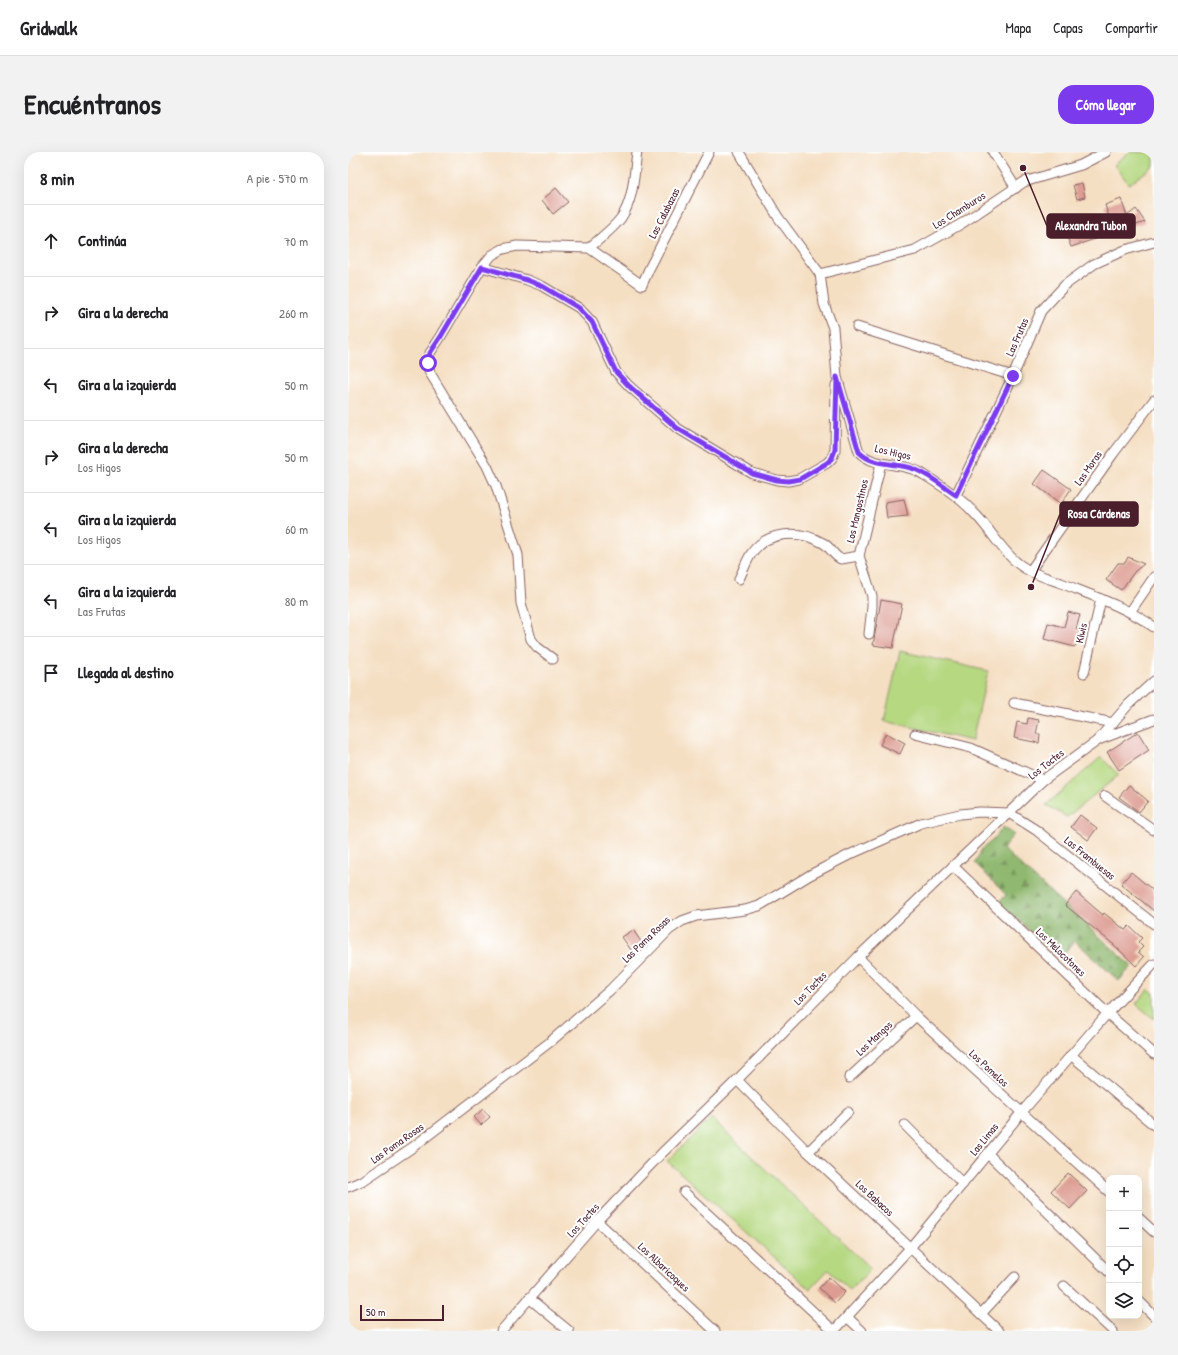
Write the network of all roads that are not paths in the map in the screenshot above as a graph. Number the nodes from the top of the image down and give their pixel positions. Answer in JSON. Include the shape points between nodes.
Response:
{"nodes":[{"id":1,"x":637,"y":152,"type":"edge"},
{"id":2,"x":709,"y":152,"type":"edge"},
{"id":3,"x":739,"y":152,"type":"edge"},
{"id":4,"x":993,"y":152,"type":"edge"},
{"id":5,"x":1106,"y":152,"type":"edge"},
{"id":6,"x":1016,"y":188,"type":"junction"},
{"id":7,"x":1154,"y":242,"type":"edge"},
{"id":8,"x":589,"y":248,"type":"junction"},
{"id":9,"x":482,"y":267,"type":"junction"},
{"id":10,"x":820,"y":274,"type":"junction"},
{"id":11,"x":858,"y":327,"type":"dead end"},
{"id":12,"x":1013,"y":376,"type":"junction"},
{"id":13,"x":837,"y":377,"type":"junction"},
{"id":14,"x":1154,"y":400,"type":"edge"},
{"id":15,"x":881,"y":463,"type":"junction"},
{"id":16,"x":956,"y":495,"type":"junction"},
{"id":17,"x":859,"y":556,"type":"junction"},
{"id":18,"x":1030,"y":571,"type":"junction"},
{"id":19,"x":1154,"y":577,"type":"edge"},
{"id":20,"x":739,"y":579,"type":"dead end"},
{"id":21,"x":1101,"y":599,"type":"junction"},
{"id":22,"x":1130,"y":612,"type":"junction"},
{"id":23,"x":1154,"y":627,"type":"edge"},
{"id":24,"x":869,"y":634,"type":"dead end"},
{"id":25,"x":553,"y":659,"type":"dead end"},
{"id":26,"x":1084,"y":673,"type":"dead end"},
{"id":27,"x":1154,"y":681,"type":"edge"},
{"id":28,"x":1014,"y":703,"type":"dead end"},
{"id":29,"x":1154,"y":719,"type":"edge"},
{"id":30,"x":1113,"y":723,"type":"junction"},
{"id":31,"x":915,"y":734,"type":"dead end"},
{"id":32,"x":1097,"y":741,"type":"junction"},
{"id":33,"x":1043,"y":780,"type":"junction"},
{"id":34,"x":1105,"y":796,"type":"dead end"},
{"id":35,"x":1009,"y":813,"type":"junction"},
{"id":36,"x":1154,"y":830,"type":"edge"},
{"id":37,"x":953,"y":866,"type":"junction"},
{"id":38,"x":1154,"y":924,"type":"edge"},
{"id":39,"x":858,"y":957,"type":"junction"},
{"id":40,"x":1154,"y":964,"type":"edge"},
{"id":41,"x":1107,"y":1013,"type":"junction"},
{"id":42,"x":916,"y":1016,"type":"junction"},
{"id":43,"x":1154,"y":1054,"type":"edge"},
{"id":44,"x":1071,"y":1055,"type":"junction"},
{"id":45,"x":849,"y":1078,"type":"dead end"},
{"id":46,"x":737,"y":1080,"type":"junction"},
{"id":47,"x":848,"y":1112,"type":"dead end"},
{"id":48,"x":1021,"y":1113,"type":"junction"},
{"id":49,"x":905,"y":1125,"type":"dead end"},
{"id":50,"x":1154,"y":1125,"type":"edge"},
{"id":51,"x":808,"y":1152,"type":"junction"},
{"id":52,"x":988,"y":1154,"type":"junction"},
{"id":53,"x":963,"y":1184,"type":"junction"},
{"id":54,"x":348,"y":1187,"type":"edge"},
{"id":55,"x":1106,"y":1189,"type":"edge"},
{"id":56,"x":684,"y":1192,"type":"dead end"},
{"id":57,"x":597,"y":1221,"type":"junction"},
{"id":58,"x":1142,"y":1221,"type":"edge"},
{"id":59,"x":1154,"y":1232,"type":"edge"},
{"id":60,"x":910,"y":1248,"type":"junction"},
{"id":61,"x":1106,"y":1269,"type":"edge"},
{"id":62,"x":1015,"y":1277,"type":"dead end"},
{"id":63,"x":1064,"y":1286,"type":"dead end"},
{"id":64,"x":529,"y":1298,"type":"junction"},
{"id":65,"x":1142,"y":1304,"type":"edge"},
{"id":66,"x":981,"y":1314,"type":"junction"},
{"id":67,"x":1154,"y":1316,"type":"edge"},
{"id":68,"x":847,"y":1317,"type":"junction"},
{"id":69,"x":501,"y":1331,"type":"edge"},
{"id":70,"x":569,"y":1331,"type":"edge"},
{"id":71,"x":715,"y":1331,"type":"edge"},
{"id":72,"x":834,"y":1331,"type":"edge"},
{"id":73,"x":862,"y":1331,"type":"edge"},
{"id":74,"x":999,"y":1331,"type":"edge"},
{"id":75,"x":1113,"y":1331,"type":"edge"}],
"edges":[{"from":1,"to":8,"type":"street","via":[[627,207],[620,219]]},
{"from":2,"to":8,"type":"street","name":"Las Calabazas","via":[[642,285]]},
{"from":3,"to":10,"type":"street","name":"Los Higos","via":[[778,217]]},
{"from":4,"to":6,"type":"street"},
{"from":5,"to":6,"type":"street","name":"Los Chamburos","via":[[1081,165],[1033,178]]},
{"from":6,"to":10,"type":"street","name":"Los Chamburos","via":[[915,250]]},
{"from":7,"to":12,"type":"street","name":"Las Frutas","via":[[1125,250],[1094,264],[1065,285],[1041,311]]},
{"from":8,"to":9,"type":"street","via":[[517,246],[492,255]]},
{"from":9,"to":13,"type":"street","via":[[542,286],[579,308],[592,322],[616,372],[629,386],[677,428],[752,473],[777,480],[800,479],[832,458],[835,450]]},
{"from":9,"to":25,"type":"street","via":[[430,353],[428,363],[430,373],[487,466],[496,486],[518,555],[521,603],[531,639]]},
{"from":10,"to":13,"type":"street","name":"Los Higos","via":[[824,304],[833,328]]},
{"from":11,"to":12,"type":"street"},
{"from":12,"to":16,"type":"street","name":"Las Frutas"},
{"from":13,"to":15,"type":"street","name":"Los Higos","via":[[859,452],[864,457]]},
{"from":14,"to":18,"type":"street","name":"Las Moras"},
{"from":15,"to":16,"type":"street","name":"Los Higos","via":[[914,469]]},
{"from":15,"to":17,"type":"street","name":"Los Mangostinos"},
{"from":16,"to":18,"type":"street","name":"Los Higos","via":[[1009,555]]},
{"from":17,"to":20,"type":"street","via":[[841,559],[824,543],[808,536],[777,536],[762,544],[752,554]]},
{"from":17,"to":24,"type":"street","name":"Los Mangostinos","via":[[872,596]]},
{"from":18,"to":21,"type":"street","name":"Los Higos"},
{"from":19,"to":22,"type":"street"},
{"from":21,"to":22,"type":"street","name":"Los Higos"},
{"from":21,"to":26,"type":"street","name":"Kiwis"},
{"from":22,"to":23,"type":"street","name":"Los Higos"},
{"from":27,"to":30,"type":"street","name":"Los Toctes"},
{"from":28,"to":30,"type":"street"},
{"from":29,"to":32,"type":"street"},
{"from":30,"to":32,"type":"street","name":"Los Toctes"},
{"from":31,"to":33,"type":"street","via":[[971,748]]},
{"from":32,"to":33,"type":"street","name":"Los Toctes"},
{"from":33,"to":35,"type":"street","name":"Los Toctes"},
{"from":34,"to":36,"type":"street"},
{"from":35,"to":37,"type":"street","name":"Los Toctes"},
{"from":35,"to":38,"type":"street","name":"Las Frambuesas","via":[[1036,830]]},
{"from":35,"to":54,"type":"street","name":"Las Poma Rosas","via":[[960,814],[921,823],[810,875],[759,906],[696,916],[682,921],[669,930],[610,990],[550,1042],[413,1147],[364,1180]]},
{"from":37,"to":39,"type":"street","name":"Los Toctes"},
{"from":37,"to":41,"type":"street","name":"Los Melocotones"},
{"from":39,"to":42,"type":"street","name":"Los Pomelos"},
{"from":39,"to":46,"type":"street","name":"Los Toctes"},
{"from":40,"to":41,"type":"street","name":"Las Limas"},
{"from":41,"to":43,"type":"street","name":"Los Melocotones"},
{"from":41,"to":44,"type":"street","name":"Las Limas"},
{"from":42,"to":45,"type":"street","name":"Los Mangos"},
{"from":42,"to":48,"type":"street","name":"Los Pomelos"},
{"from":44,"to":48,"type":"street","name":"Las Limas"},
{"from":44,"to":50,"type":"street"},
{"from":46,"to":51,"type":"street","name":"Los Babacos"},
{"from":46,"to":57,"type":"street","name":"Los Toctes"},
{"from":47,"to":51,"type":"street"},
{"from":48,"to":52,"type":"street","name":"Las Limas"},
{"from":48,"to":55,"type":"street","name":"Los Pomelos"},
{"from":49,"to":53,"type":"street"},
{"from":51,"to":60,"type":"street","name":"Los Babacos"},
{"from":52,"to":53,"type":"street","name":"Las Limas"},
{"from":52,"to":61,"type":"street"},
{"from":53,"to":60,"type":"street","name":"Las Limas"},
{"from":56,"to":72,"type":"street"},
{"from":57,"to":64,"type":"street","name":"Los Toctes"},
{"from":57,"to":71,"type":"street","name":"Los Albaricoques"},
{"from":58,"to":59,"type":"street"},
{"from":60,"to":66,"type":"street","name":"Los Babacos"},
{"from":60,"to":68,"type":"street","name":"Las Limas"},
{"from":62,"to":66,"type":"street"},
{"from":63,"to":75,"type":"street"},
{"from":64,"to":69,"type":"street","name":"Los Toctes"},
{"from":64,"to":70,"type":"street"},
{"from":65,"to":67,"type":"street"},
{"from":66,"to":74,"type":"street","name":"Los Babacos"},
{"from":68,"to":72,"type":"street","name":"Las Limas"},
{"from":68,"to":73,"type":"street"}]}
